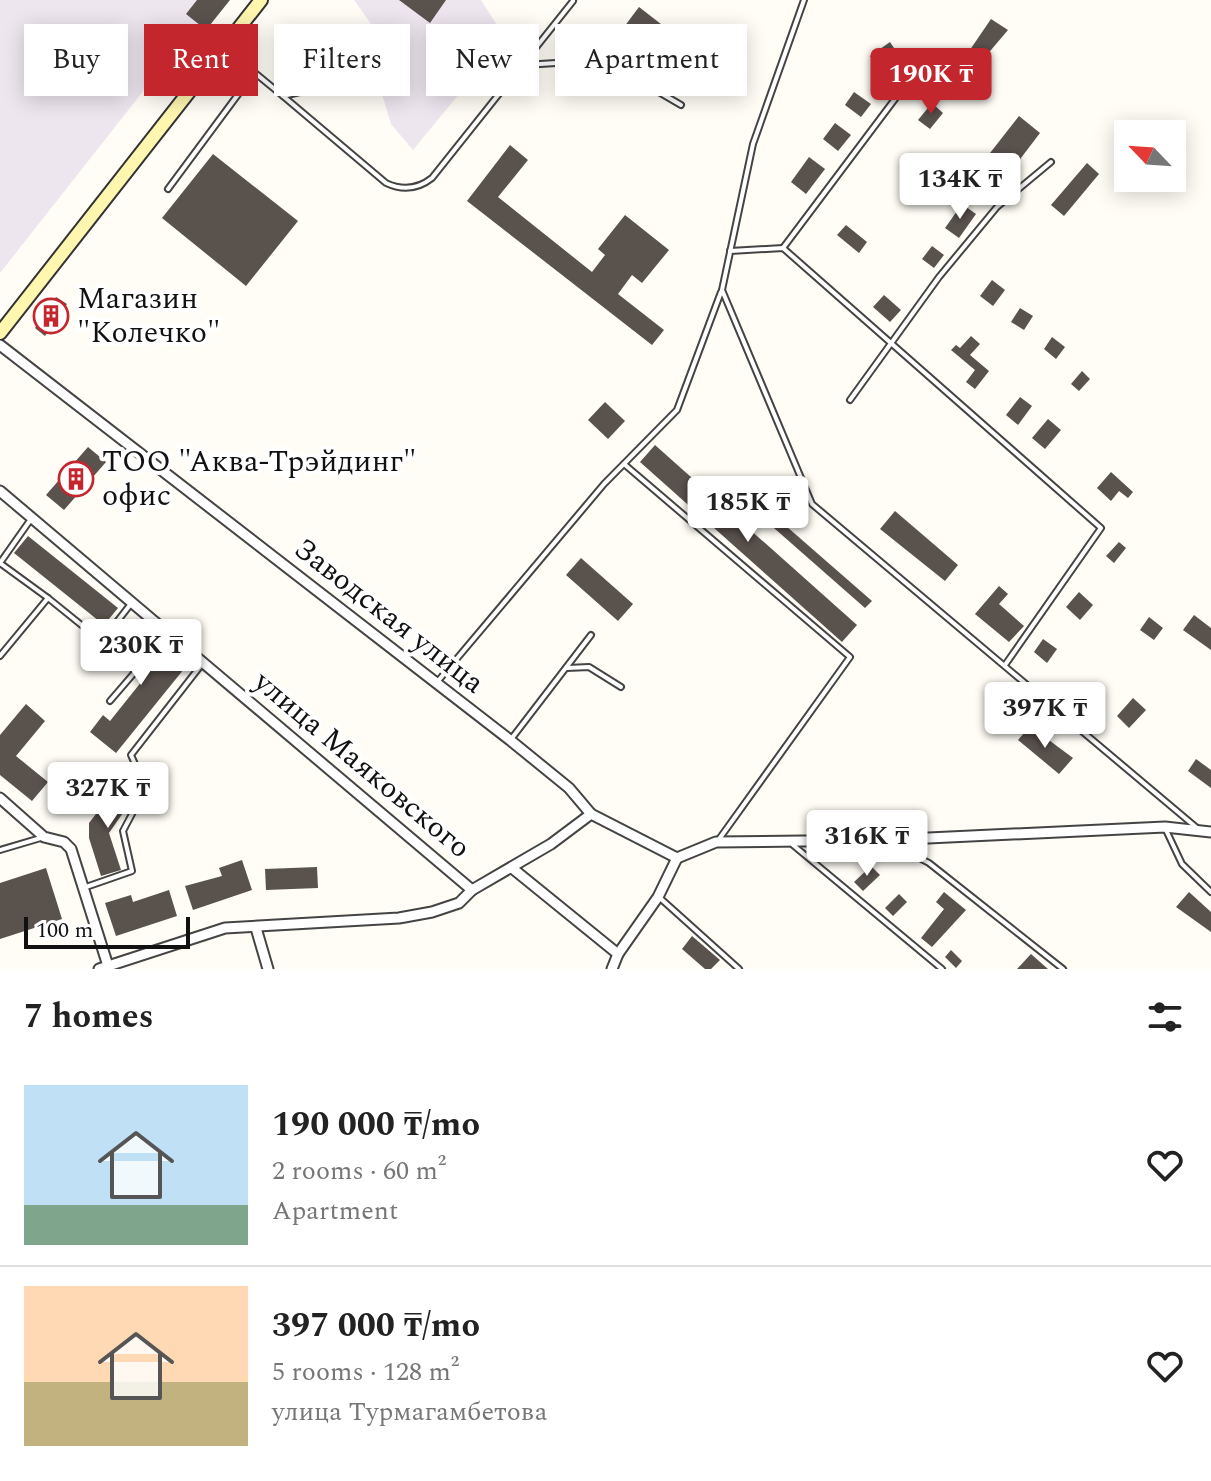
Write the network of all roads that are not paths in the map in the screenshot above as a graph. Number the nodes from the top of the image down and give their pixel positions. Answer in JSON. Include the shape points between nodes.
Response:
{"nodes":[{"id":1,"x":261,"y":0,"type":"edge"},
{"id":2,"x":804,"y":0,"type":"edge"},
{"id":3,"x":573,"y":1,"type":"edge"},
{"id":4,"x":244,"y":24,"type":"edge"},
{"id":5,"x":539,"y":44,"type":"edge"},
{"id":6,"x":922,"y":63,"type":"dead end"},
{"id":7,"x":539,"y":64,"type":"edge"},
{"id":8,"x":258,"y":76,"type":"edge"},
{"id":9,"x":274,"y":89,"type":"edge"},
{"id":10,"x":189,"y":96,"type":"edge"},
{"id":11,"x":237,"y":96,"type":"edge"},
{"id":12,"x":283,"y":96,"type":"edge"},
{"id":13,"x":497,"y":96,"type":"edge"},
{"id":14,"x":681,"y":105,"type":"dead end"},
{"id":15,"x":1051,"y":162,"type":"dead end"},
{"id":16,"x":168,"y":189,"type":"dead end"},
{"id":17,"x":783,"y":248,"type":"junction"},
{"id":18,"x":730,"y":251,"type":"junction"},
{"id":19,"x":722,"y":290,"type":"junction"},
{"id":20,"x":0,"y":333,"type":"edge"},
{"id":21,"x":891,"y":343,"type":"junction"},
{"id":22,"x":0,"y":345,"type":"edge"},
{"id":23,"x":850,"y":400,"type":"dead end"},
{"id":24,"x":624,"y":464,"type":"junction"},
{"id":25,"x":0,"y":491,"type":"edge"},
{"id":26,"x":32,"y":518,"type":"junction"},
{"id":27,"x":0,"y":563,"type":"edge"},
{"id":28,"x":48,"y":598,"type":"junction"},
{"id":29,"x":132,"y":602,"type":"junction"},
{"id":30,"x":591,"y":635,"type":"dead end"},
{"id":31,"x":102,"y":641,"type":"junction"},
{"id":32,"x":0,"y":656,"type":"edge"},
{"id":33,"x":204,"y":662,"type":"junction"},
{"id":34,"x":1005,"y":665,"type":"junction"},
{"id":35,"x":565,"y":669,"type":"junction"},
{"id":36,"x":435,"y":684,"type":"junction"},
{"id":37,"x":621,"y":687,"type":"dead end"},
{"id":38,"x":110,"y":701,"type":"dead end"},
{"id":39,"x":510,"y":740,"type":"junction"},
{"id":40,"x":0,"y":798,"type":"edge"},
{"id":41,"x":591,"y":814,"type":"junction"},
{"id":42,"x":1165,"y":827,"type":"junction"},
{"id":43,"x":1206,"y":832,"type":"edge"},
{"id":44,"x":44,"y":837,"type":"junction"},
{"id":45,"x":788,"y":840,"type":"junction"},
{"id":46,"x":886,"y":840,"type":"junction"},
{"id":47,"x":716,"y":842,"type":"junction"},
{"id":48,"x":0,"y":850,"type":"edge"},
{"id":49,"x":677,"y":858,"type":"junction"},
{"id":50,"x":512,"y":868,"type":"junction"},
{"id":51,"x":86,"y":887,"type":"junction"},
{"id":52,"x":472,"y":890,"type":"junction"},
{"id":53,"x":1211,"y":892,"type":"edge"},
{"id":54,"x":658,"y":897,"type":"junction"},
{"id":55,"x":256,"y":928,"type":"junction"},
{"id":56,"x":618,"y":954,"type":"junction"},
{"id":57,"x":106,"y":968,"type":"edge"},
{"id":58,"x":268,"y":969,"type":"edge"},
{"id":59,"x":612,"y":969,"type":"edge"},
{"id":60,"x":739,"y":969,"type":"edge"},
{"id":61,"x":942,"y":969,"type":"edge"},
{"id":62,"x":1063,"y":969,"type":"edge"}],
"edges":[{"from":1,"to":4,"type":"main road"},
{"from":2,"to":18,"type":"lane","via":[[753,144]]},
{"from":3,"to":5,"type":"lane"},
{"from":6,"to":17,"type":"lane"},
{"from":7,"to":14,"type":"lane","via":[[604,60]]},
{"from":8,"to":9,"type":"lane"},
{"from":10,"to":20,"type":"main road"},
{"from":11,"to":16,"type":"lane"},
{"from":12,"to":13,"type":"lane","via":[[386,183],[409,188],[432,178]]},
{"from":15,"to":21,"type":"lane","via":[[997,207]]},
{"from":17,"to":18,"type":"lane"},
{"from":17,"to":21,"type":"lane"},
{"from":18,"to":19,"type":"lane"},
{"from":19,"to":24,"type":"lane","via":[[677,410]]},
{"from":19,"to":34,"type":"lane","via":[[812,504]]},
{"from":21,"to":23,"type":"lane"},
{"from":21,"to":34,"type":"lane","via":[[1101,528]]},
{"from":22,"to":36,"type":"street","name":"Заводская улица"},
{"from":24,"to":36,"type":"lane"},
{"from":24,"to":47,"type":"lane","via":[[850,657]]},
{"from":25,"to":26,"type":"street","name":"улица Маяковского"},
{"from":26,"to":27,"type":"lane"},
{"from":26,"to":29,"type":"street","name":"улица Маяковского"},
{"from":27,"to":28,"type":"lane"},
{"from":28,"to":31,"type":"lane"},
{"from":28,"to":32,"type":"lane"},
{"from":29,"to":31,"type":"lane"},
{"from":29,"to":33,"type":"street","name":"улица Маяковского"},
{"from":30,"to":35,"type":"lane"},
{"from":31,"to":38,"type":"lane","via":[[135,672]]},
{"from":33,"to":51,"type":"lane","via":[[131,755],[143,782],[123,831],[132,871]]},
{"from":33,"to":52,"type":"street","name":"улица Маяковского"},
{"from":34,"to":43,"type":"lane"},
{"from":35,"to":37,"type":"lane","via":[[589,667]]},
{"from":35,"to":39,"type":"lane"},
{"from":36,"to":39,"type":"street","name":"Заводская улица"},
{"from":39,"to":41,"type":"street","name":"Заводская улица","via":[[569,788]]},
{"from":40,"to":44,"type":"street"},
{"from":41,"to":49,"type":"street"},
{"from":41,"to":50,"type":"street"},
{"from":42,"to":43,"type":"street"},
{"from":42,"to":46,"type":"street"},
{"from":42,"to":53,"type":"lane","via":[[1182,864]]},
{"from":44,"to":48,"type":"lane"},
{"from":44,"to":51,"type":"street","via":[[71,849]]},
{"from":45,"to":46,"type":"street"},
{"from":45,"to":47,"type":"street"},
{"from":45,"to":61,"type":"lane"},
{"from":46,"to":62,"type":"lane","via":[[929,863]]},
{"from":47,"to":49,"type":"street"},
{"from":49,"to":54,"type":"street"},
{"from":50,"to":52,"type":"street"},
{"from":50,"to":56,"type":"street"},
{"from":51,"to":57,"type":"street"},
{"from":52,"to":55,"type":"street","via":[[459,903],[432,912]]},
{"from":54,"to":56,"type":"street"},
{"from":54,"to":60,"type":"lane"},
{"from":55,"to":57,"type":"street","via":[[225,928]]},
{"from":55,"to":58,"type":"street"},
{"from":56,"to":59,"type":"street"}]}
